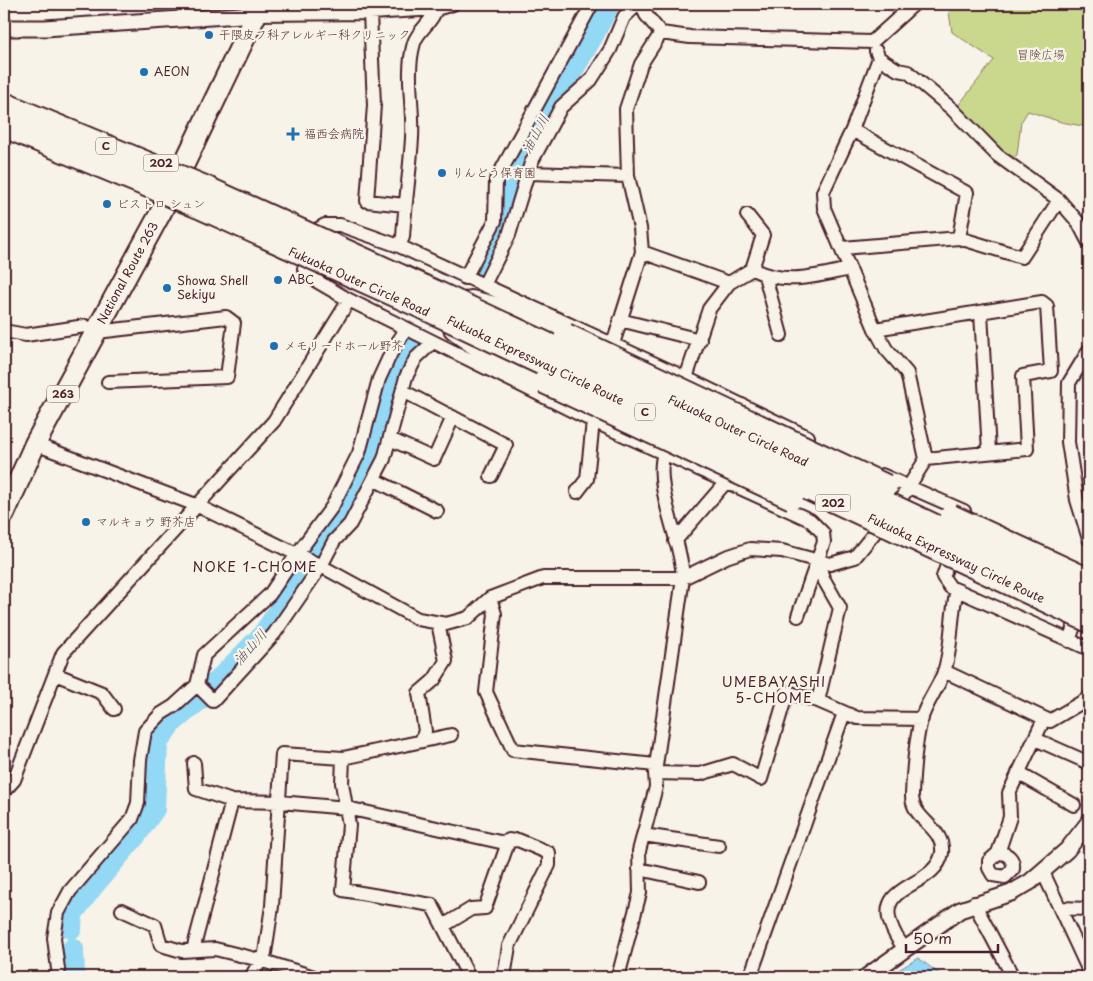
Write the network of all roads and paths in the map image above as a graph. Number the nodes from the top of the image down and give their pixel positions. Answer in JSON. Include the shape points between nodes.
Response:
{"nodes":[{"id":1,"x":453,"y":4,"type":"edge"},
{"id":2,"x":592,"y":4,"type":"edge"},
{"id":3,"x":638,"y":4,"type":"edge"},
{"id":4,"x":642,"y":4,"type":"edge"},
{"id":5,"x":914,"y":4,"type":"edge"},
{"id":6,"x":394,"y":8,"type":"edge"},
{"id":7,"x":258,"y":9,"type":"edge"},
{"id":8,"x":436,"y":9,"type":"junction"},
{"id":9,"x":183,"y":11,"type":"edge"},
{"id":10,"x":370,"y":13,"type":"junction"},
{"id":11,"x":4,"y":28,"type":"edge"},
{"id":12,"x":661,"y":33,"type":"junction"},
{"id":13,"x":872,"y":42,"type":"junction"},
{"id":14,"x":879,"y":58,"type":"junction"},
{"id":15,"x":4,"y":100,"type":"edge"},
{"id":16,"x":4,"y":104,"type":"edge"},
{"id":17,"x":4,"y":127,"type":"edge"},
{"id":18,"x":852,"y":130,"type":"junction"},
{"id":19,"x":181,"y":171,"type":"junction"},
{"id":20,"x":528,"y":173,"type":"junction"},
{"id":21,"x":628,"y":176,"type":"junction"},
{"id":22,"x":168,"y":198,"type":"junction"},
{"id":23,"x":1059,"y":200,"type":"junction"},
{"id":24,"x":405,"y":205,"type":"junction"},
{"id":25,"x":748,"y":215,"type":"dead end"},
{"id":26,"x":316,"y":230,"type":"junction"},
{"id":27,"x":959,"y":238,"type":"junction"},
{"id":28,"x":1089,"y":243,"type":"edge"},
{"id":29,"x":399,"y":246,"type":"junction"},
{"id":30,"x":843,"y":248,"type":"junction"},
{"id":31,"x":642,"y":252,"type":"junction"},
{"id":32,"x":308,"y":258,"type":"junction"},
{"id":33,"x":752,"y":269,"type":"junction"},
{"id":34,"x":850,"y":269,"type":"junction"},
{"id":35,"x":765,"y":276,"type":"junction"},
{"id":36,"x":465,"y":278,"type":"junction"},
{"id":37,"x":729,"y":283,"type":"junction"},
{"id":38,"x":484,"y":285,"type":"junction"},
{"id":39,"x":349,"y":300,"type":"junction"},
{"id":40,"x":468,"y":301,"type":"junction"},
{"id":41,"x":982,"y":313,"type":"junction"},
{"id":42,"x":437,"y":317,"type":"junction"},
{"id":43,"x":620,"y":320,"type":"junction"},
{"id":44,"x":406,"y":329,"type":"junction"},
{"id":45,"x":875,"y":329,"type":"junction"},
{"id":46,"x":4,"y":332,"type":"edge"},
{"id":47,"x":97,"y":332,"type":"junction"},
{"id":48,"x":781,"y":335,"type":"dead end"},
{"id":49,"x":700,"y":340,"type":"junction"},
{"id":50,"x":432,"y":341,"type":"junction"},
{"id":51,"x":613,"y":344,"type":"junction"},
{"id":52,"x":1089,"y":350,"type":"edge"},
{"id":53,"x":686,"y":378,"type":"junction"},
{"id":54,"x":108,"y":382,"type":"dead end"},
{"id":55,"x":403,"y":391,"type":"junction"},
{"id":56,"x":453,"y":417,"type":"junction"},
{"id":57,"x":593,"y":421,"type":"junction"},
{"id":58,"x":390,"y":439,"type":"junction"},
{"id":59,"x":35,"y":444,"type":"junction"},
{"id":60,"x":989,"y":452,"type":"junction"},
{"id":61,"x":664,"y":453,"type":"junction"},
{"id":62,"x":926,"y":459,"type":"junction"},
{"id":63,"x":491,"y":476,"type":"dead end"},
{"id":64,"x":375,"y":480,"type":"junction"},
{"id":65,"x":726,"y":482,"type":"junction"},
{"id":66,"x":907,"y":487,"type":"junction"},
{"id":67,"x":577,"y":492,"type":"dead end"},
{"id":68,"x":196,"y":505,"type":"junction"},
{"id":69,"x":896,"y":505,"type":"junction"},
{"id":70,"x":437,"y":511,"type":"dead end"},
{"id":71,"x":4,"y":514,"type":"edge"},
{"id":72,"x":882,"y":525,"type":"junction"},
{"id":73,"x":1089,"y":539,"type":"edge"},
{"id":74,"x":675,"y":541,"type":"junction"},
{"id":75,"x":296,"y":554,"type":"junction"},
{"id":76,"x":949,"y":559,"type":"junction"},
{"id":77,"x":818,"y":562,"type":"junction"},
{"id":78,"x":321,"y":566,"type":"junction"},
{"id":79,"x":1089,"y":568,"type":"edge"},
{"id":80,"x":683,"y":578,"type":"junction"},
{"id":81,"x":1089,"y":588,"type":"edge"},
{"id":82,"x":957,"y":590,"type":"junction"},
{"id":83,"x":490,"y":598,"type":"junction"},
{"id":84,"x":798,"y":616,"type":"dead end"},
{"id":85,"x":438,"y":623,"type":"junction"},
{"id":86,"x":1086,"y":624,"type":"edge"},
{"id":87,"x":1069,"y":641,"type":"junction"},
{"id":88,"x":1089,"y":649,"type":"edge"},
{"id":89,"x":944,"y":671,"type":"junction"},
{"id":90,"x":55,"y":674,"type":"junction"},
{"id":91,"x":197,"y":685,"type":"junction"},
{"id":92,"x":1089,"y":698,"type":"edge"},
{"id":93,"x":818,"y":701,"type":"junction"},
{"id":94,"x":114,"y":709,"type":"dead end"},
{"id":95,"x":844,"y":713,"type":"junction"},
{"id":96,"x":922,"y":719,"type":"junction"},
{"id":97,"x":1044,"y":719,"type":"junction"},
{"id":98,"x":451,"y":735,"type":"dead end"},
{"id":99,"x":1035,"y":739,"type":"junction"},
{"id":100,"x":421,"y":741,"type":"junction"},
{"id":101,"x":343,"y":758,"type":"junction"},
{"id":102,"x":194,"y":763,"type":"dead end"},
{"id":103,"x":1089,"y":763,"type":"edge"},
{"id":104,"x":655,"y":769,"type":"junction"},
{"id":105,"x":1018,"y":773,"type":"junction"},
{"id":106,"x":4,"y":791,"type":"edge"},
{"id":107,"x":232,"y":801,"type":"junction"},
{"id":108,"x":280,"y":802,"type":"junction"},
{"id":109,"x":1074,"y":805,"type":"dead end"},
{"id":110,"x":347,"y":808,"type":"junction"},
{"id":111,"x":1089,"y":822,"type":"edge"},
{"id":112,"x":643,"y":835,"type":"junction"},
{"id":113,"x":509,"y":840,"type":"junction"},
{"id":114,"x":719,"y":846,"type":"dead end"},
{"id":115,"x":998,"y":853,"type":"dead end"},
{"id":116,"x":639,"y":869,"type":"junction"},
{"id":117,"x":1043,"y":872,"type":"junction"},
{"id":118,"x":699,"y":882,"type":"dead end"},
{"id":119,"x":974,"y":903,"type":"junction"},
{"id":120,"x":1060,"y":908,"type":"junction"},
{"id":121,"x":1089,"y":909,"type":"edge"},
{"id":122,"x":122,"y":910,"type":"dead end"},
{"id":123,"x":443,"y":926,"type":"junction"},
{"id":124,"x":904,"y":948,"type":"junction"},
{"id":125,"x":193,"y":950,"type":"junction"},
{"id":126,"x":260,"y":960,"type":"junction"},
{"id":127,"x":59,"y":977,"type":"edge"},
{"id":128,"x":251,"y":977,"type":"edge"},
{"id":129,"x":314,"y":977,"type":"edge"},
{"id":130,"x":466,"y":977,"type":"edge"},
{"id":131,"x":504,"y":977,"type":"edge"},
{"id":132,"x":619,"y":977,"type":"edge"},
{"id":133,"x":750,"y":977,"type":"edge"},
{"id":134,"x":866,"y":977,"type":"edge"},
{"id":135,"x":1013,"y":977,"type":"edge"},
{"id":136,"x":1088,"y":977,"type":"edge"}],
"edges":[{"from":1,"to":8,"type":"street"},
{"from":2,"to":36,"type":"street","via":[[496,180],[495,220]]},
{"from":3,"to":20,"type":"street","via":[[624,17],[610,50],[591,80],[561,107]]},
{"from":4,"to":12,"type":"street"},
{"from":5,"to":13,"type":"street"},
{"from":6,"to":8,"type":"street"},
{"from":6,"to":10,"type":"street"},
{"from":7,"to":9,"type":"street"},
{"from":7,"to":10,"type":"street"},
{"from":7,"to":19,"type":"highway","name":"National Route 263","number":"263"},
{"from":8,"to":24,"type":"street","via":[[434,17],[415,41],[411,57],[412,136]]},
{"from":9,"to":11,"type":"street","via":[[45,28]]},
{"from":10,"to":24,"type":"street","via":[[374,105],[367,201]]},
{"from":12,"to":13,"type":"street","via":[[690,37]]},
{"from":12,"to":21,"type":"street","via":[[640,64],[628,99]]},
{"from":13,"to":14,"type":"street"},
{"from":14,"to":18,"type":"street"},
{"from":14,"to":23,"type":"street","via":[[898,70],[908,72],[952,109],[997,155]]},
{"from":15,"to":19,"type":"highway","name":"Fukuoka Outer Circle Road","number":"202"},
{"from":16,"to":81,"type":"highway","name":"Fukuoka Expressway Circle Route","number":"C","bridge":true,"via":[[207,188]]},
{"from":17,"to":22,"type":"highway","name":"Fukuoka Outer Circle Road","number":"202"},
{"from":17,"to":86,"type":"highway","name":"Fukuoka Expressway Circle Route","number":"C","bridge":true,"via":[[199,207],[428,310]]},
{"from":18,"to":27,"type":"street","via":[[967,193]]},
{"from":18,"to":30,"type":"street","via":[[823,192],[824,208]]},
{"from":19,"to":22,"type":"highway","name":"National Route 263","number":"263"},
{"from":19,"to":26,"type":"highway","name":"Fukuoka Outer Circle Road","number":"202"},
{"from":20,"to":21,"type":"street"},
{"from":20,"to":38,"type":"street","via":[[510,235]]},
{"from":21,"to":31,"type":"street"},
{"from":22,"to":32,"type":"highway","name":"Fukuoka Outer Circle Road","number":"202"},
{"from":22,"to":47,"type":"highway","name":"National Route 263","number":"263"},
{"from":23,"to":27,"type":"street","via":[[1022,258]]},
{"from":23,"to":28,"type":"street","via":[[1078,222]]},
{"from":24,"to":29,"type":"street","via":[[403,237]]},
{"from":25,"to":33,"type":"street","via":[[762,235]]},
{"from":26,"to":29,"type":"street","via":[[325,225],[340,225]]},
{"from":26,"to":40,"type":"highway","name":"Fukuoka Outer Circle Road","number":"202"},
{"from":27,"to":30,"type":"street"},
{"from":29,"to":36,"type":"street"},
{"from":30,"to":34,"type":"street"},
{"from":31,"to":37,"type":"street"},
{"from":31,"to":43,"type":"street"},
{"from":32,"to":39,"type":"street","via":[[304,269],[313,279]]},
{"from":32,"to":42,"type":"highway","name":"Fukuoka Outer Circle Road","number":"202"},
{"from":33,"to":35,"type":"street"},
{"from":33,"to":37,"type":"street"},
{"from":34,"to":35,"type":"street","via":[[792,280]]},
{"from":34,"to":45,"type":"street"},
{"from":35,"to":48,"type":"street"},
{"from":36,"to":38,"type":"street"},
{"from":37,"to":49,"type":"street","via":[[709,309]]},
{"from":38,"to":51,"type":"street"},
{"from":39,"to":44,"type":"street"},
{"from":39,"to":68,"type":"street","via":[[274,421]]},
{"from":40,"to":69,"type":"highway","name":"Fukuoka Outer Circle Road","number":"202","bridge":true},
{"from":40,"to":81,"type":"highway","bridge":true,"via":[[509,312],[566,335]]},
{"from":41,"to":45,"type":"street"},
{"from":41,"to":60,"type":"street"},
{"from":41,"to":60,"type":"street","via":[[1042,302],[1047,306],[1051,371],[1023,376],[1027,448]]},
{"from":42,"to":72,"type":"highway","name":"Fukuoka Outer Circle Road","number":"202","bridge":true},
{"from":42,"to":86,"type":"highway","bridge":true,"via":[[493,357],[544,382],[938,567]]},
{"from":43,"to":49,"type":"street"},
{"from":43,"to":51,"type":"street"},
{"from":44,"to":50,"type":"street"},
{"from":44,"to":75,"type":"street","via":[[379,379],[369,423],[349,477],[332,507]]},
{"from":45,"to":62,"type":"street","via":[[886,349],[907,373]]},
{"from":46,"to":47,"type":"street","via":[[26,335],[85,326]]},
{"from":47,"to":54,"type":"street","via":[[226,317],[234,323],[227,377]]},
{"from":47,"to":59,"type":"highway","name":"National Route 263","number":"263"},
{"from":49,"to":53,"type":"street"},
{"from":50,"to":55,"type":"street","via":[[416,358]]},
{"from":50,"to":57,"type":"street"},
{"from":51,"to":53,"type":"street"},
{"from":52,"to":73,"type":"street","via":[[1069,383],[1068,442],[1077,500]]},
{"from":53,"to":66,"type":"street"},
{"from":55,"to":56,"type":"street"},
{"from":55,"to":58,"type":"street"},
{"from":56,"to":58,"type":"street","via":[[434,459]]},
{"from":56,"to":63,"type":"street","via":[[506,445]]},
{"from":57,"to":61,"type":"street"},
{"from":57,"to":67,"type":"street","via":[[587,479]]},
{"from":58,"to":64,"type":"street"},
{"from":59,"to":68,"type":"street"},
{"from":59,"to":71,"type":"highway","name":"National Route 263","number":"263"},
{"from":60,"to":62,"type":"street"},
{"from":61,"to":65,"type":"street"},
{"from":61,"to":74,"type":"street","via":[[660,476]]},
{"from":62,"to":66,"type":"street"},
{"from":64,"to":70,"type":"street"},
{"from":64,"to":78,"type":"street"},
{"from":65,"to":74,"type":"street"},
{"from":65,"to":77,"type":"street","via":[[810,520],[823,533],[824,542]]},
{"from":66,"to":69,"type":"street"},
{"from":66,"to":79,"type":"street"},
{"from":68,"to":75,"type":"street"},
{"from":68,"to":90,"type":"street","via":[[64,653]]},
{"from":69,"to":72,"type":"street"},
{"from":69,"to":81,"type":"highway","name":"Fukuoka Outer Circle Road","number":"202"},
{"from":72,"to":76,"type":"highway","name":"Fukuoka Outer Circle Road","number":"202"},
{"from":72,"to":77,"type":"street","via":[[854,557],[830,564]]},
{"from":74,"to":80,"type":"street","via":[[683,562]]},
{"from":75,"to":78,"type":"street"},
{"from":75,"to":91,"type":"street","via":[[270,594],[204,655]]},
{"from":76,"to":82,"type":"street","via":[[944,577],[950,587]]},
{"from":76,"to":86,"type":"highway","name":"Fukuoka Outer Circle Road","number":"202"},
{"from":77,"to":80,"type":"street","via":[[782,551],[750,549]]},
{"from":77,"to":84,"type":"street"},
{"from":77,"to":93,"type":"street","via":[[840,608]]},
{"from":78,"to":85,"type":"street","via":[[401,611]]},
{"from":78,"to":91,"type":"street","via":[[274,634],[213,701]]},
{"from":80,"to":83,"type":"street","via":[[543,578]]},
{"from":80,"to":104,"type":"street"},
{"from":81,"to":86,"type":"street"},
{"from":82,"to":87,"type":"street"},
{"from":82,"to":89,"type":"street"},
{"from":83,"to":85,"type":"street","via":[[468,618]]},
{"from":83,"to":104,"type":"street","via":[[495,614],[486,692],[513,750]]},
{"from":85,"to":100,"type":"street","via":[[446,661],[434,680],[420,693],[425,731]]},
{"from":86,"to":87,"type":"street"},
{"from":87,"to":88,"type":"street"},
{"from":89,"to":96,"type":"street"},
{"from":89,"to":97,"type":"street"},
{"from":90,"to":94,"type":"street","via":[[102,693]]},
{"from":90,"to":106,"type":"street","via":[[14,780]]},
{"from":91,"to":127,"type":"street","via":[[145,731],[138,803],[132,819],[62,902],[54,938]]},
{"from":92,"to":97,"type":"street","via":[[1050,721]]},
{"from":93,"to":95,"type":"street"},
{"from":93,"to":104,"type":"street","via":[[787,692],[761,779],[733,764],[700,774]]},
{"from":95,"to":96,"type":"street","via":[[857,718]]},
{"from":95,"to":133,"type":"street"},
{"from":96,"to":124,"type":"street","via":[[912,796],[920,818],[937,834],[942,852],[931,872],[893,896],[889,904],[891,924]]},
{"from":97,"to":99,"type":"street"},
{"from":98,"to":100,"type":"street"},
{"from":99,"to":103,"type":"street"},
{"from":99,"to":105,"type":"street"},
{"from":100,"to":101,"type":"street"},
{"from":101,"to":108,"type":"street","via":[[282,754]]},
{"from":101,"to":110,"type":"street","via":[[342,783]]},
{"from":102,"to":107,"type":"street","via":[[196,789]]},
{"from":104,"to":112,"type":"street","via":[[656,787]]},
{"from":105,"to":109,"type":"street"},
{"from":105,"to":115,"type":"street","via":[[1009,793],[1010,818]]},
{"from":107,"to":108,"type":"street"},
{"from":107,"to":125,"type":"street"},
{"from":108,"to":110,"type":"street"},
{"from":108,"to":126,"type":"street","via":[[272,906],[265,953]]},
{"from":110,"to":113,"type":"street","via":[[500,842]]},
{"from":110,"to":123,"type":"street","via":[[349,825],[343,890],[432,905]]},
{"from":111,"to":117,"type":"street","via":[[1067,850]]},
{"from":112,"to":114,"type":"street"},
{"from":112,"to":116,"type":"street","via":[[638,851]]},
{"from":113,"to":123,"type":"street","via":[[485,908],[471,909]]},
{"from":113,"to":131,"type":"street","via":[[518,840],[549,853],[549,865],[509,946]]},
{"from":116,"to":118,"type":"street"},
{"from":116,"to":132,"type":"street","via":[[640,894]]},
{"from":117,"to":119,"type":"street","via":[[1011,892]]},
{"from":117,"to":120,"type":"street"},
{"from":119,"to":124,"type":"street"},
{"from":119,"to":135,"type":"street"},
{"from":120,"to":121,"type":"street"},
{"from":120,"to":136,"type":"street","via":[[1088,969]]},
{"from":122,"to":125,"type":"street","via":[[155,925],[161,945],[182,951]]},
{"from":123,"to":130,"type":"street"},
{"from":124,"to":134,"type":"street"},
{"from":125,"to":126,"type":"street","via":[[215,949]]},
{"from":126,"to":128,"type":"street"},
{"from":126,"to":129,"type":"street"}]}
